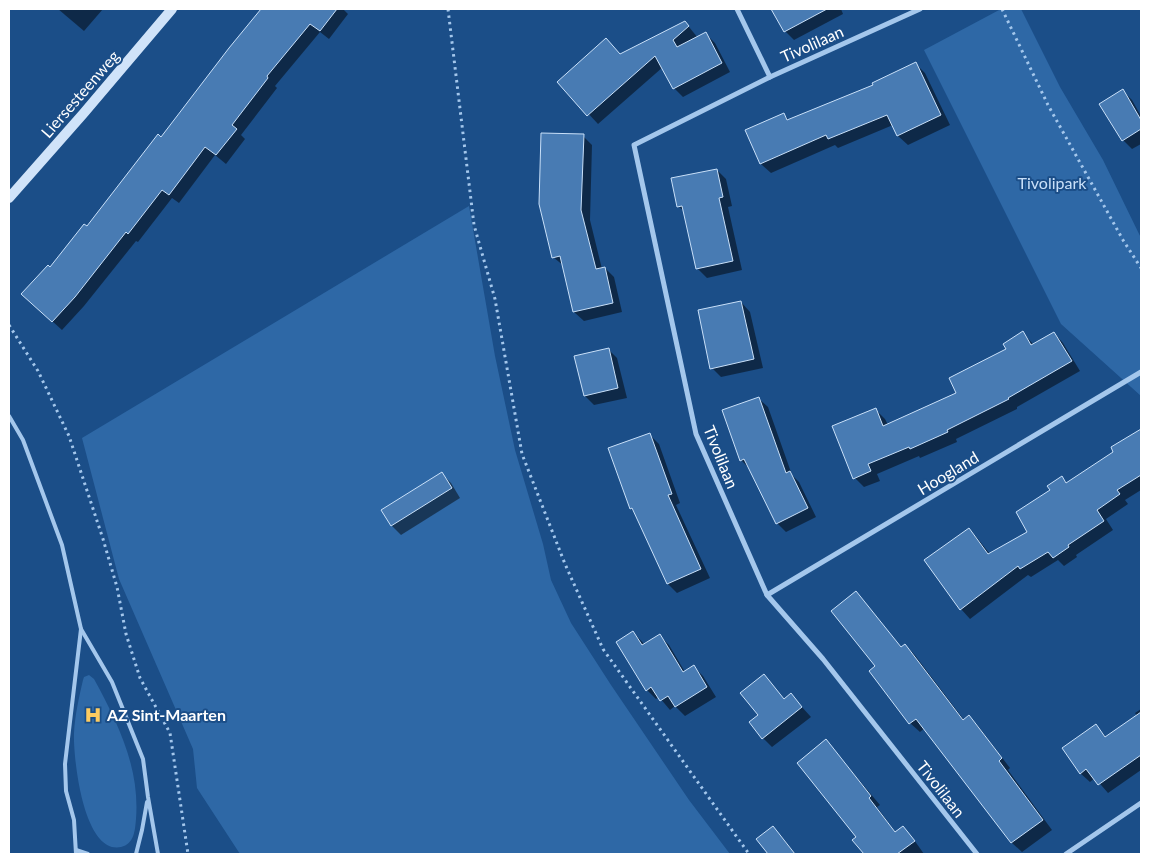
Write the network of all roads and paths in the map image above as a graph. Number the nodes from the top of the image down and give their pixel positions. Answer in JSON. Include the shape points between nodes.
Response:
{"nodes":[{"id":1,"x":172,"y":9,"type":"edge"},
{"id":2,"x":448,"y":9,"type":"edge"},
{"id":3,"x":737,"y":9,"type":"edge"},
{"id":4,"x":920,"y":9,"type":"edge"},
{"id":5,"x":1002,"y":9,"type":"edge"},
{"id":6,"x":770,"y":77,"type":"junction"},
{"id":7,"x":9,"y":198,"type":"edge"},
{"id":8,"x":1141,"y":268,"type":"edge"},
{"id":9,"x":9,"y":325,"type":"edge"},
{"id":10,"x":1141,"y":372,"type":"edge"},
{"id":11,"x":9,"y":416,"type":"edge"},
{"id":12,"x":767,"y":595,"type":"junction"},
{"id":13,"x":81,"y":629,"type":"junction"},
{"id":14,"x":148,"y":797,"type":"junction"},
{"id":15,"x":1141,"y":803,"type":"edge"},
{"id":16,"x":76,"y":852,"type":"edge"},
{"id":17,"x":88,"y":854,"type":"edge"},
{"id":18,"x":136,"y":854,"type":"edge"},
{"id":19,"x":158,"y":854,"type":"edge"},
{"id":20,"x":188,"y":854,"type":"edge"},
{"id":21,"x":749,"y":854,"type":"edge"},
{"id":22,"x":977,"y":854,"type":"edge"},
{"id":23,"x":1066,"y":854,"type":"edge"}],
"edges":[{"from":1,"to":7,"type":"main road","name":"Liersesteenweg"},
{"from":2,"to":21,"type":"path","via":[[474,225],[495,298],[522,454],[565,564],[603,648]]},
{"from":3,"to":6,"type":"street","name":"Tivolilaan"},
{"from":4,"to":6,"type":"street","name":"Tivolilaan"},
{"from":5,"to":8,"type":"path","via":[[1048,104],[1122,240]]},
{"from":6,"to":12,"type":"street","name":"Tivolilaan","via":[[634,145],[696,434]]},
{"from":9,"to":20,"type":"path","via":[[38,371],[69,436],[103,539],[140,678],[170,733]]},
{"from":10,"to":12,"type":"street","name":"Hoogland"},
{"from":11,"to":13,"type":"lane","via":[[23,440],[62,545]]},
{"from":12,"to":22,"type":"street","name":"Tivolilaan","via":[[823,659]]},
{"from":13,"to":14,"type":"lane","via":[[112,682],[143,759]]},
{"from":13,"to":16,"type":"lane","via":[[65,764]]},
{"from":14,"to":18,"type":"lane"},
{"from":14,"to":19,"type":"lane"},
{"from":15,"to":23,"type":"street"},
{"from":16,"to":17,"type":"lane"}]}
